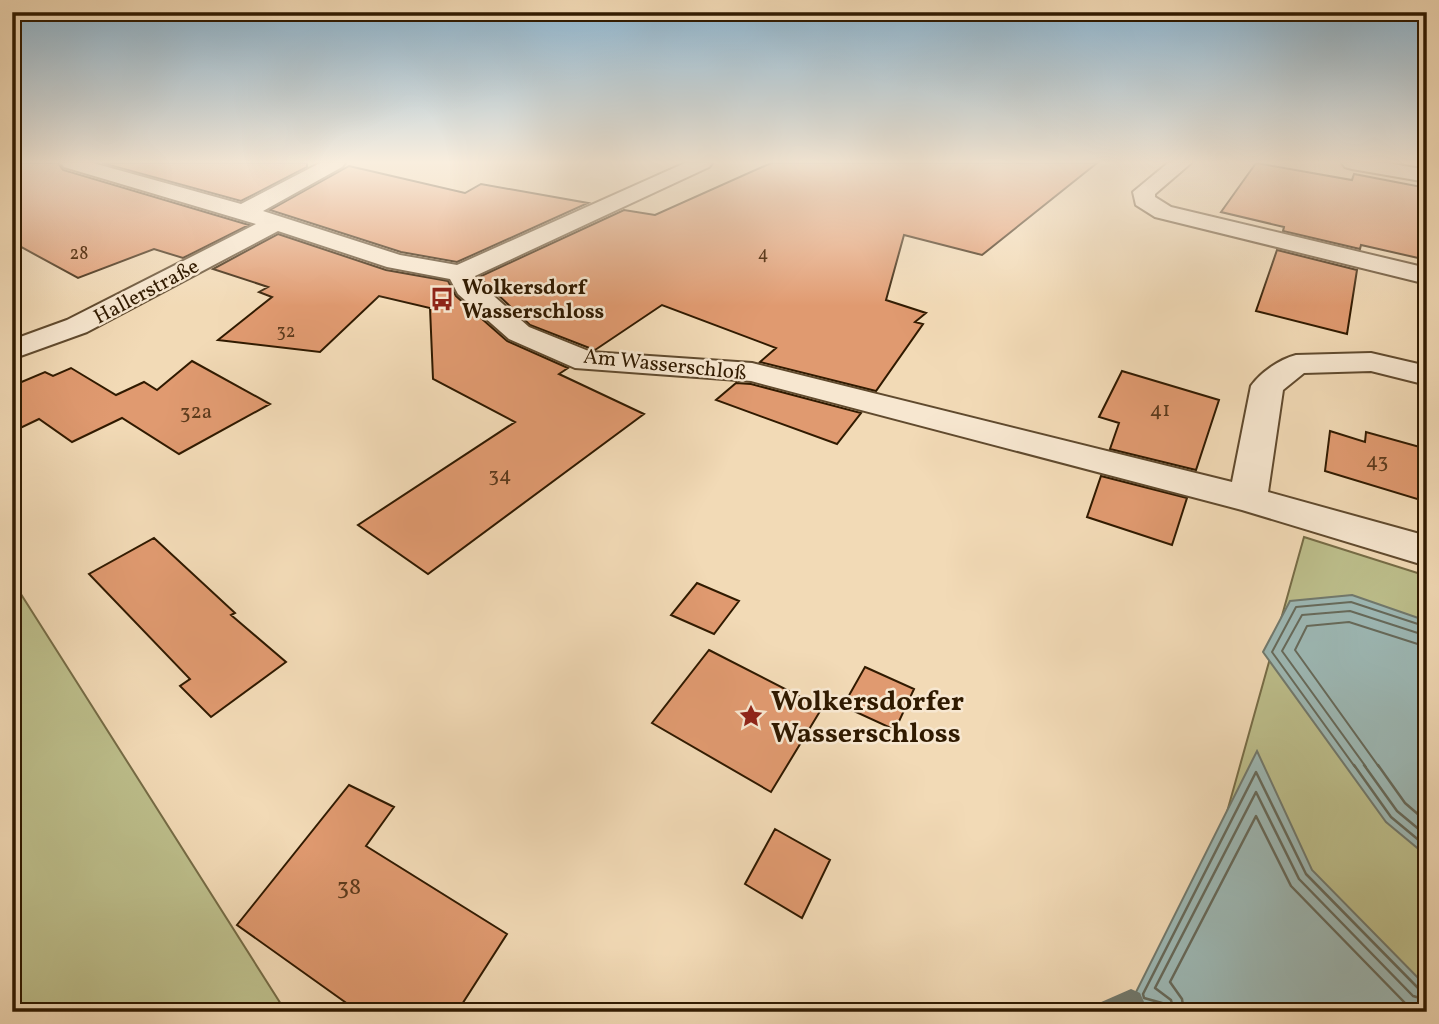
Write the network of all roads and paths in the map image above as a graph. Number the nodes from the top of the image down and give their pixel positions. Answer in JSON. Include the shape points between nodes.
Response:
{"nodes":[{"id":1,"x":239,"y":211,"type":"edge"},
{"id":2,"x":597,"y":211,"type":"edge"},
{"id":3,"x":1161,"y":211,"type":"edge"},
{"id":4,"x":243,"y":212,"type":"joint"},
{"id":5,"x":276,"y":223,"type":"junction"},
{"id":6,"x":460,"y":273,"type":"junction"},
{"id":7,"x":1427,"y":276,"type":"edge"},
{"id":8,"x":12,"y":351,"type":"edge"},
{"id":9,"x":1427,"y":376,"type":"edge"},
{"id":10,"x":1248,"y":499,"type":"junction"},
{"id":11,"x":1427,"y":551,"type":"edge"}],
"edges":[{"from":1,"to":4,"type":"street"},
{"from":2,"to":6,"type":"street"},
{"from":3,"to":7,"type":"street"},
{"from":4,"to":5,"type":"street"},
{"from":5,"to":6,"type":"street","via":[[396,262]]},
{"from":5,"to":8,"type":"street","name":"Hallerstraße","via":[[77,326]]},
{"from":6,"to":10,"type":"street","name":"Am Wasserschloß","via":[[468,288],[519,333],[586,361],[752,372]]},
{"from":9,"to":10,"type":"street","via":[[1371,362],[1296,364],[1268,386]]},
{"from":10,"to":11,"type":"street","name":"Am Wasserschloß"}]}
